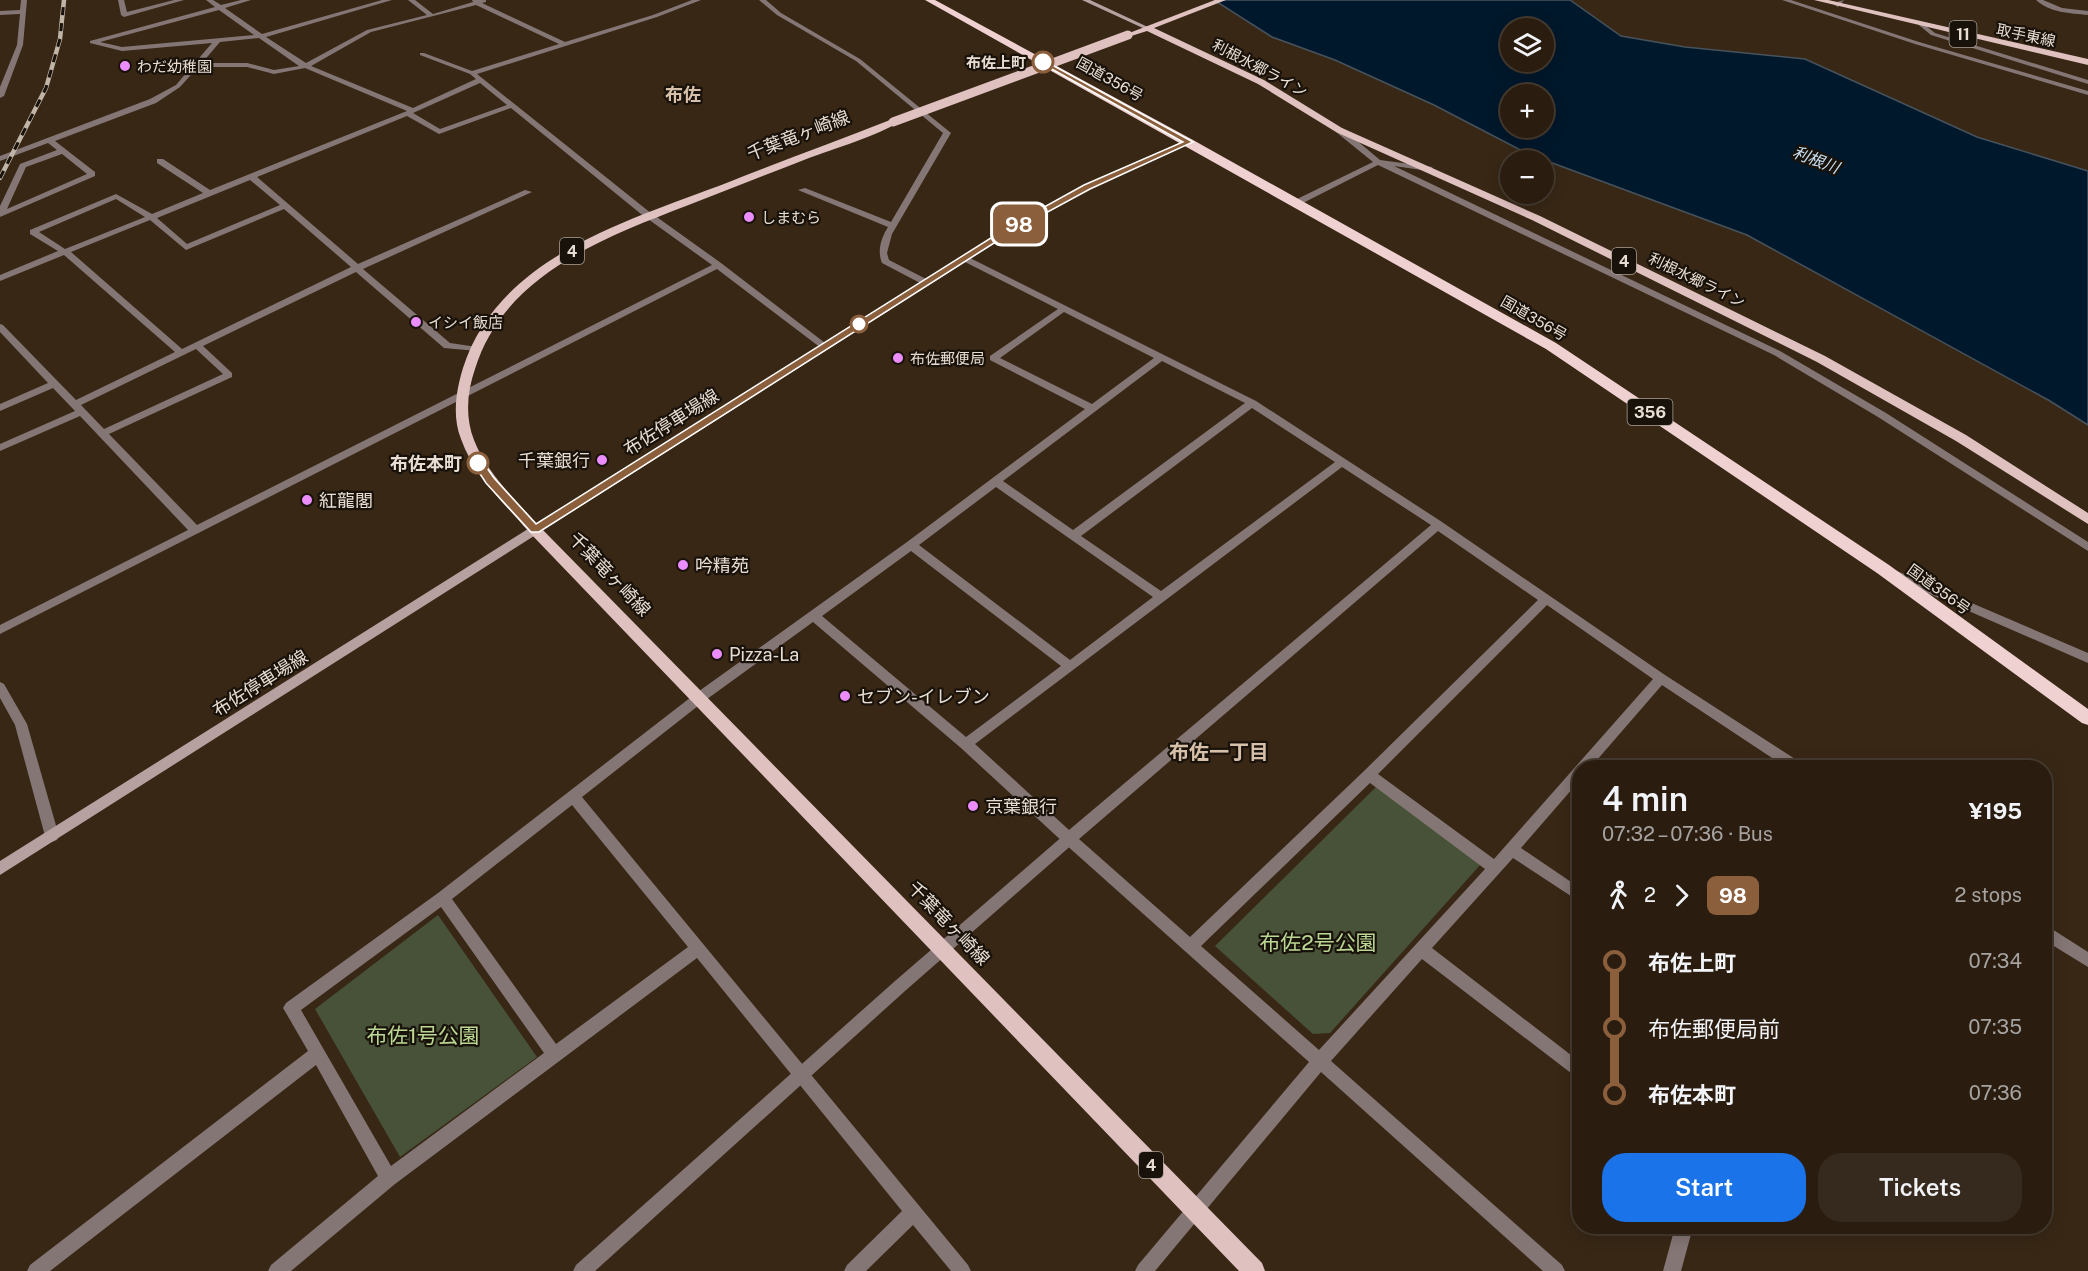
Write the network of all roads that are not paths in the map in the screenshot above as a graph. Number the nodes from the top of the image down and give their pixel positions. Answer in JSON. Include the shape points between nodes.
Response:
{"nodes":[{"id":1,"x":24,"y":0,"type":"edge"},
{"id":2,"x":121,"y":0,"type":"edge"},
{"id":3,"x":181,"y":0,"type":"edge"},
{"id":4,"x":209,"y":0,"type":"edge"},
{"id":5,"x":248,"y":0,"type":"edge"},
{"id":6,"x":389,"y":0,"type":"edge"},
{"id":7,"x":411,"y":0,"type":"edge"},
{"id":8,"x":485,"y":0,"type":"edge"},
{"id":9,"x":698,"y":0,"type":"edge"},
{"id":10,"x":762,"y":0,"type":"edge"},
{"id":11,"x":929,"y":0,"type":"edge"},
{"id":12,"x":1085,"y":0,"type":"edge"},
{"id":13,"x":1222,"y":0,"type":"edge"},
{"id":14,"x":1785,"y":0,"type":"edge"},
{"id":15,"x":1818,"y":0,"type":"edge"},
{"id":16,"x":2039,"y":0,"type":"edge"},
{"id":17,"x":476,"y":1,"type":"edge"},
{"id":18,"x":1837,"y":2,"type":"edge"},
{"id":19,"x":220,"y":8,"type":"junction"},
{"id":20,"x":24,"y":12,"type":"junction"},
{"id":21,"x":0,"y":13,"type":"edge"},
{"id":22,"x":2088,"y":13,"type":"edge"},
{"id":23,"x":432,"y":16,"type":"junction"},
{"id":24,"x":1922,"y":25,"type":"junction"},
{"id":25,"x":1147,"y":28,"type":"junction"},
{"id":26,"x":261,"y":36,"type":"junction"},
{"id":27,"x":218,"y":40,"type":"junction"},
{"id":28,"x":565,"y":44,"type":"junction"},
{"id":29,"x":422,"y":54,"type":"dead end"},
{"id":30,"x":2088,"y":62,"type":"edge"},
{"id":31,"x":198,"y":65,"type":"junction"},
{"id":32,"x":306,"y":66,"type":"junction"},
{"id":33,"x":472,"y":73,"type":"junction"},
{"id":34,"x":480,"y":80,"type":"junction"},
{"id":35,"x":2088,"y":82,"type":"edge"},
{"id":36,"x":2088,"y":93,"type":"edge"},
{"id":37,"x":0,"y":96,"type":"edge"},
{"id":38,"x":513,"y":105,"type":"junction"},
{"id":39,"x":411,"y":112,"type":"junction"},
{"id":40,"x":1339,"y":130,"type":"junction"},
{"id":41,"x":50,"y":141,"type":"junction"},
{"id":42,"x":1189,"y":142,"type":"junction"},
{"id":43,"x":62,"y":151,"type":"junction"},
{"id":44,"x":0,"y":159,"type":"edge"},
{"id":45,"x":160,"y":161,"type":"dead end"},
{"id":46,"x":1378,"y":162,"type":"junction"},
{"id":47,"x":1429,"y":169,"type":"junction"},
{"id":48,"x":251,"y":177,"type":"junction"},
{"id":49,"x":802,"y":190,"type":"dead end"},
{"id":50,"x":528,"y":192,"type":"dead end"},
{"id":51,"x":208,"y":193,"type":"junction"},
{"id":52,"x":1296,"y":203,"type":"junction"},
{"id":53,"x":285,"y":206,"type":"junction"},
{"id":54,"x":649,"y":216,"type":"junction"},
{"id":55,"x":151,"y":217,"type":"junction"},
{"id":56,"x":893,"y":226,"type":"junction"},
{"id":57,"x":65,"y":252,"type":"junction"},
{"id":58,"x":964,"y":258,"type":"junction"},
{"id":59,"x":718,"y":265,"type":"junction"},
{"id":60,"x":357,"y":268,"type":"junction"},
{"id":61,"x":0,"y":278,"type":"edge"},
{"id":62,"x":925,"y":282,"type":"junction"},
{"id":63,"x":1063,"y":309,"type":"junction"},
{"id":64,"x":0,"y":327,"type":"edge"},
{"id":65,"x":197,"y":345,"type":"junction"},
{"id":66,"x":824,"y":346,"type":"junction"},
{"id":67,"x":474,"y":349,"type":"junction"},
{"id":68,"x":181,"y":353,"type":"junction"},
{"id":69,"x":1160,"y":358,"type":"junction"},
{"id":70,"x":55,"y":384,"type":"junction"},
{"id":71,"x":461,"y":396,"type":"junction"},
{"id":72,"x":1252,"y":403,"type":"junction"},
{"id":73,"x":78,"y":407,"type":"junction"},
{"id":74,"x":0,"y":408,"type":"edge"},
{"id":75,"x":1092,"y":409,"type":"junction"},
{"id":76,"x":104,"y":434,"type":"junction"},
{"id":77,"x":0,"y":448,"type":"edge"},
{"id":78,"x":1341,"y":463,"type":"junction"},
{"id":79,"x":995,"y":481,"type":"junction"},
{"id":80,"x":2088,"y":519,"type":"edge"},
{"id":81,"x":1438,"y":525,"type":"junction"},
{"id":82,"x":195,"y":530,"type":"junction"},
{"id":83,"x":535,"y":530,"type":"junction"},
{"id":84,"x":1073,"y":536,"type":"junction"},
{"id":85,"x":911,"y":545,"type":"junction"},
{"id":86,"x":2088,"y":548,"type":"edge"},
{"id":87,"x":1883,"y":569,"type":"junction"},
{"id":88,"x":1161,"y":597,"type":"junction"},
{"id":89,"x":1546,"y":599,"type":"junction"},
{"id":90,"x":814,"y":616,"type":"junction"},
{"id":91,"x":0,"y":630,"type":"edge"},
{"id":92,"x":2088,"y":658,"type":"edge"},
{"id":93,"x":1069,"y":666,"type":"junction"},
{"id":94,"x":1660,"y":678,"type":"junction"},
{"id":95,"x":0,"y":687,"type":"edge"},
{"id":96,"x":699,"y":698,"type":"junction"},
{"id":97,"x":2088,"y":718,"type":"edge"},
{"id":98,"x":966,"y":744,"type":"junction"},
{"id":99,"x":1589,"y":760,"type":"edge"},
{"id":100,"x":1786,"y":760,"type":"edge"},
{"id":101,"x":1370,"y":775,"type":"junction"},
{"id":102,"x":1572,"y":779,"type":"edge"},
{"id":103,"x":574,"y":797,"type":"junction"},
{"id":104,"x":52,"y":836,"type":"junction"},
{"id":105,"x":1069,"y":839,"type":"junction"},
{"id":106,"x":1511,"y":849,"type":"junction"},
{"id":107,"x":1495,"y":868,"type":"junction"},
{"id":108,"x":0,"y":869,"type":"edge"},
{"id":109,"x":1572,"y":891,"type":"edge"},
{"id":110,"x":443,"y":898,"type":"junction"},
{"id":111,"x":2052,"y":936,"type":"edge"},
{"id":112,"x":1191,"y":946,"type":"junction"},
{"id":113,"x":698,"y":948,"type":"junction"},
{"id":114,"x":943,"y":948,"type":"junction"},
{"id":115,"x":1421,"y":949,"type":"junction"},
{"id":116,"x":2088,"y":960,"type":"edge"},
{"id":117,"x":318,"y":1053,"type":"junction"},
{"id":118,"x":555,"y":1056,"type":"junction"},
{"id":119,"x":1319,"y":1062,"type":"junction"},
{"id":120,"x":1572,"y":1066,"type":"edge"},
{"id":121,"x":801,"y":1075,"type":"junction"},
{"id":122,"x":389,"y":1178,"type":"junction"},
{"id":123,"x":1196,"y":1211,"type":"junction"},
{"id":124,"x":913,"y":1213,"type":"junction"},
{"id":125,"x":1682,"y":1234,"type":"edge"},
{"id":126,"x":36,"y":1271,"type":"edge"},
{"id":127,"x":277,"y":1271,"type":"edge"},
{"id":128,"x":582,"y":1271,"type":"edge"},
{"id":129,"x":854,"y":1271,"type":"edge"},
{"id":130,"x":962,"y":1271,"type":"edge"},
{"id":131,"x":1144,"y":1271,"type":"edge"},
{"id":132,"x":1254,"y":1271,"type":"edge"},
{"id":133,"x":1556,"y":1271,"type":"edge"},
{"id":134,"x":1672,"y":1271,"type":"edge"}],
"edges":[{"from":1,"to":20,"type":"street"},
{"from":2,"to":3,"type":"street","via":[[124,15]]},
{"from":4,"to":19,"type":"street"},
{"from":5,"to":19,"type":"street"},
{"from":6,"to":26,"type":"street"},
{"from":7,"to":23,"type":"street"},
{"from":8,"to":17,"type":"street"},
{"from":9,"to":28,"type":"street"},
{"from":10,"to":56,"type":"street","via":[[858,60],[948,132]]},
{"from":11,"to":42,"type":"highway","name":"国道356号","number":"356"},
{"from":12,"to":25,"type":"main road","name":"利根水郷ライン"},
{"from":13,"to":25,"type":"main road","name":"千葉竜ヶ崎線","number":"4"},
{"from":14,"to":36,"type":"street"},
{"from":15,"to":18,"type":"main road","name":"取手東線","number":"11"},
{"from":16,"to":22,"type":"street","via":[[2056,9]]},
{"from":17,"to":23,"type":"street"},
{"from":17,"to":28,"type":"street"},
{"from":18,"to":24,"type":"main road","name":"取手東線","number":"11"},
{"from":19,"to":26,"type":"street"},
{"from":19,"to":27,"type":"street","via":[[92,42],[122,49]]},
{"from":20,"to":21,"type":"street"},
{"from":20,"to":37,"type":"street","via":[[20,45]]},
{"from":23,"to":32,"type":"street","via":[[369,31]]},
{"from":24,"to":30,"type":"main road","name":"取手東線","number":"11"},
{"from":24,"to":35,"type":"street","via":[[1933,34]]},
{"from":25,"to":40,"type":"main road","name":"利根水郷ライン","number":"4","via":[[1262,82]]},
{"from":25,"to":54,"type":"main road","name":"千葉竜ヶ崎線","number":"4","bridge":true},
{"from":26,"to":27,"type":"street"},
{"from":26,"to":32,"type":"street"},
{"from":27,"to":31,"type":"street"},
{"from":28,"to":33,"type":"street"},
{"from":29,"to":33,"type":"street"},
{"from":31,"to":32,"type":"street","via":[[247,65],[274,72]]},
{"from":31,"to":41,"type":"street","via":[[178,86],[153,101]]},
{"from":32,"to":39,"type":"street"},
{"from":33,"to":34,"type":"street"},
{"from":34,"to":38,"type":"street"},
{"from":34,"to":39,"type":"street"},
{"from":38,"to":39,"type":"street","via":[[439,132]]},
{"from":38,"to":54,"type":"street"},
{"from":39,"to":48,"type":"street"},
{"from":40,"to":46,"type":"street"},
{"from":40,"to":47,"type":"main road","name":"利根水郷ライン","number":"4"},
{"from":41,"to":43,"type":"street"},
{"from":41,"to":44,"type":"street"},
{"from":42,"to":52,"type":"highway","name":"国道356号","number":"356"},
{"from":42,"to":58,"type":"main road","name":"布佐停車場線","via":[[1046,208]]},
{"from":43,"to":43,"type":"street","via":[[92,174],[0,215],[23,166]]},
{"from":45,"to":51,"type":"street"},
{"from":46,"to":47,"type":"street"},
{"from":46,"to":52,"type":"street"},
{"from":46,"to":86,"type":"street","via":[[1777,353],[1882,415]]},
{"from":47,"to":80,"type":"main road","name":"利根水郷ライン","number":"4","via":[[1821,359],[1961,438]]},
{"from":48,"to":51,"type":"street"},
{"from":48,"to":53,"type":"street"},
{"from":49,"to":56,"type":"street"},
{"from":50,"to":60,"type":"street"},
{"from":51,"to":55,"type":"street"},
{"from":52,"to":87,"type":"highway","name":"国道356号","number":"356","via":[[1551,346]]},
{"from":53,"to":55,"type":"street","via":[[186,247]]},
{"from":53,"to":60,"type":"street"},
{"from":54,"to":59,"type":"street"},
{"from":54,"to":67,"type":"main road","name":"千葉竜ヶ崎線","number":"4","via":[[596,238],[547,268],[498,312]]},
{"from":55,"to":57,"type":"street"},
{"from":55,"to":57,"type":"street","via":[[116,196],[33,232]]},
{"from":56,"to":62,"type":"street","via":[[883,253],[885,261]]},
{"from":57,"to":61,"type":"street"},
{"from":57,"to":68,"type":"street"},
{"from":58,"to":62,"type":"main road","name":"布佐停車場線"},
{"from":58,"to":63,"type":"street"},
{"from":59,"to":66,"type":"street"},
{"from":59,"to":71,"type":"street"},
{"from":60,"to":65,"type":"street"},
{"from":60,"to":67,"type":"street","via":[[447,346]]},
{"from":62,"to":66,"type":"main road","name":"布佐停車場線"},
{"from":63,"to":69,"type":"street"},
{"from":63,"to":75,"type":"street","via":[[993,358]]},
{"from":64,"to":70,"type":"street"},
{"from":65,"to":68,"type":"street"},
{"from":65,"to":76,"type":"street","via":[[230,375]]},
{"from":66,"to":83,"type":"main road","name":"布佐停車場線"},
{"from":67,"to":71,"type":"main road","name":"千葉竜ヶ崎線","number":"4"},
{"from":68,"to":73,"type":"street"},
{"from":69,"to":72,"type":"street"},
{"from":69,"to":75,"type":"street"},
{"from":70,"to":73,"type":"street"},
{"from":70,"to":74,"type":"street"},
{"from":71,"to":82,"type":"street"},
{"from":71,"to":83,"type":"main road","name":"千葉竜ヶ崎線","number":"4","via":[[466,437],[477,462]]},
{"from":72,"to":78,"type":"street"},
{"from":72,"to":84,"type":"street"},
{"from":73,"to":76,"type":"street"},
{"from":73,"to":77,"type":"street"},
{"from":75,"to":79,"type":"street"},
{"from":76,"to":82,"type":"street"},
{"from":78,"to":81,"type":"street"},
{"from":78,"to":88,"type":"street"},
{"from":79,"to":84,"type":"street"},
{"from":79,"to":85,"type":"street"},
{"from":81,"to":89,"type":"street"},
{"from":81,"to":105,"type":"street"},
{"from":82,"to":91,"type":"street"},
{"from":83,"to":96,"type":"main road","name":"千葉竜ヶ崎線","number":"4"},
{"from":83,"to":104,"type":"main road","name":"布佐停車場線"},
{"from":84,"to":88,"type":"street"},
{"from":85,"to":90,"type":"street"},
{"from":85,"to":93,"type":"street"},
{"from":87,"to":92,"type":"street"},
{"from":87,"to":97,"type":"highway","name":"国道356号","number":"356"},
{"from":88,"to":93,"type":"street"},
{"from":89,"to":94,"type":"street"},
{"from":89,"to":101,"type":"street"},
{"from":90,"to":96,"type":"street"},
{"from":90,"to":98,"type":"street"},
{"from":93,"to":98,"type":"street"},
{"from":94,"to":99,"type":"street"},
{"from":94,"to":100,"type":"street"},
{"from":95,"to":104,"type":"street","via":[[21,724]]},
{"from":96,"to":103,"type":"street"},
{"from":96,"to":114,"type":"main road","name":"千葉竜ヶ崎線","number":"4"},
{"from":98,"to":105,"type":"street"},
{"from":101,"to":107,"type":"street"},
{"from":101,"to":112,"type":"street"},
{"from":102,"to":106,"type":"street"},
{"from":103,"to":110,"type":"street"},
{"from":103,"to":113,"type":"street"},
{"from":104,"to":108,"type":"main road","name":"布佐停車場線"},
{"from":105,"to":112,"type":"street"},
{"from":105,"to":114,"type":"street"},
{"from":106,"to":107,"type":"street"},
{"from":106,"to":109,"type":"street"},
{"from":107,"to":115,"type":"street"},
{"from":110,"to":117,"type":"street","via":[[291,1008]]},
{"from":110,"to":118,"type":"street"},
{"from":111,"to":116,"type":"street"},
{"from":112,"to":119,"type":"street"},
{"from":113,"to":118,"type":"street"},
{"from":113,"to":121,"type":"street"},
{"from":114,"to":121,"type":"street"},
{"from":114,"to":123,"type":"main road","name":"千葉竜ヶ崎線","number":"4"},
{"from":115,"to":119,"type":"street"},
{"from":115,"to":120,"type":"street"},
{"from":117,"to":122,"type":"street"},
{"from":117,"to":126,"type":"street"},
{"from":118,"to":122,"type":"street"},
{"from":119,"to":123,"type":"street"},
{"from":119,"to":133,"type":"street"},
{"from":121,"to":124,"type":"street"},
{"from":121,"to":128,"type":"street"},
{"from":122,"to":127,"type":"street"},
{"from":123,"to":131,"type":"street"},
{"from":123,"to":132,"type":"main road","name":"千葉竜ヶ崎線","number":"4"},
{"from":124,"to":129,"type":"street"},
{"from":124,"to":130,"type":"street"},
{"from":125,"to":134,"type":"street"}]}
